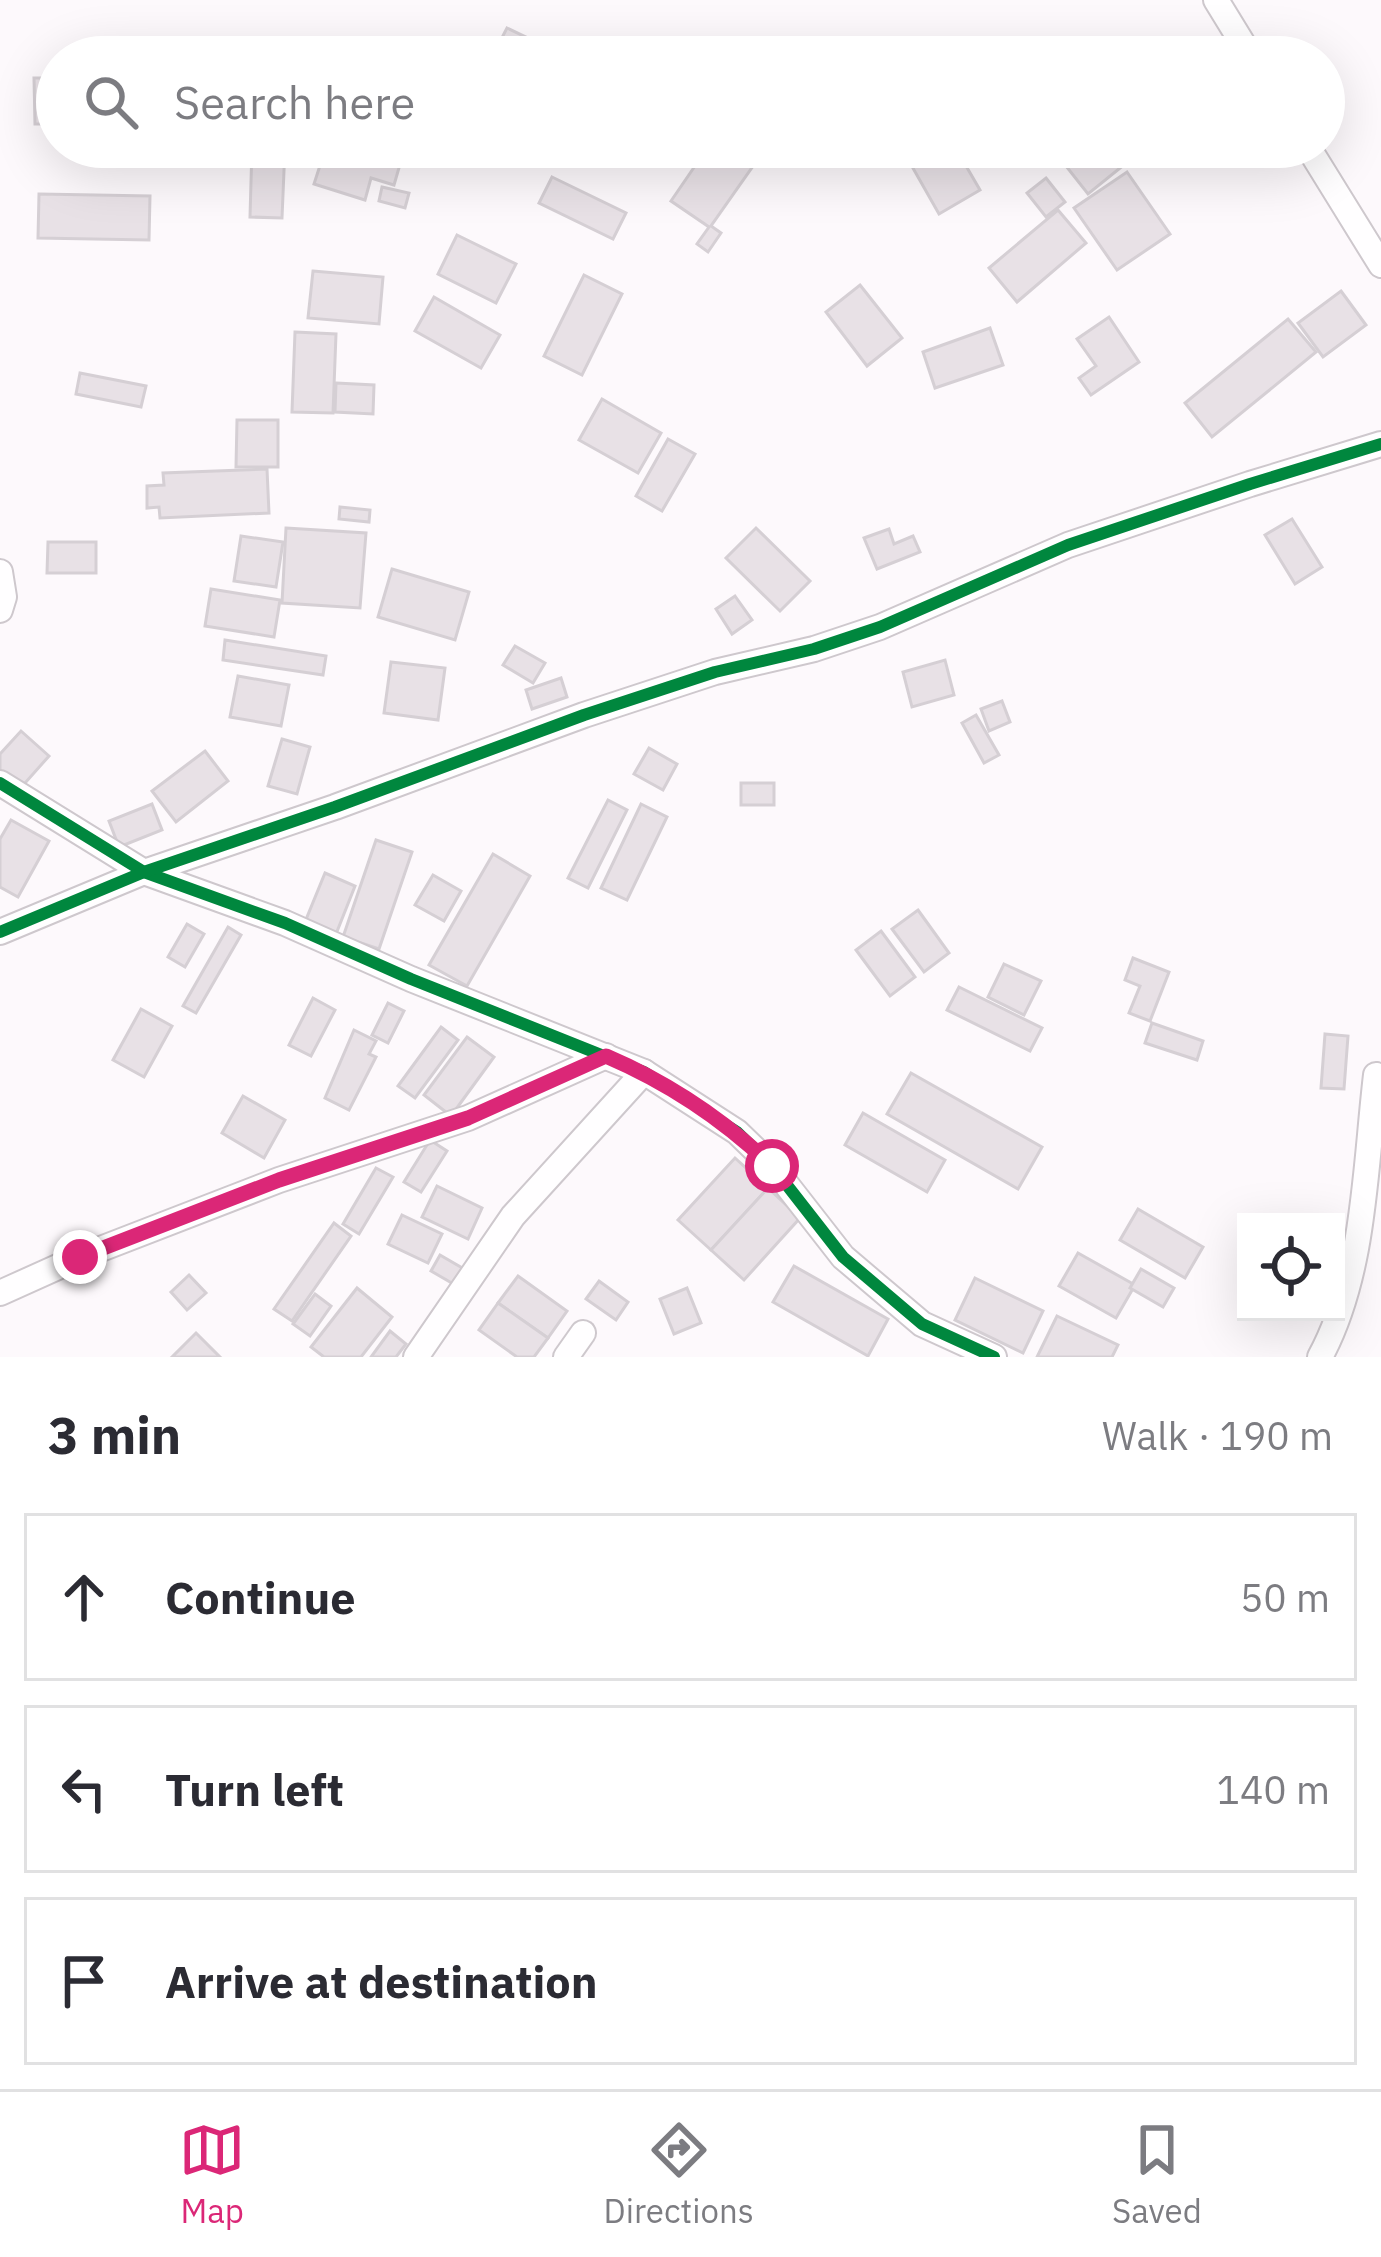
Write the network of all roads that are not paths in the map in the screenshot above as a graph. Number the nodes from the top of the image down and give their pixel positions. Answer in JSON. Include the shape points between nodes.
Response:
{"nodes":[{"id":1,"x":1216,"y":0,"type":"edge"},
{"id":2,"x":1238,"y":36,"type":"edge"},
{"id":3,"x":1321,"y":168,"type":"edge"},
{"id":4,"x":1381,"y":265,"type":"edge"},
{"id":5,"x":1381,"y":444,"type":"edge"},
{"id":6,"x":0,"y":572,"type":"edge"},
{"id":7,"x":0,"y":610,"type":"edge"},
{"id":8,"x":0,"y":783,"type":"edge"},
{"id":9,"x":144,"y":872,"type":"junction"},
{"id":10,"x":0,"y":932,"type":"edge"},
{"id":11,"x":606,"y":1056,"type":"junction"},
{"id":12,"x":644,"y":1072,"type":"junction"},
{"id":13,"x":1376,"y":1076,"type":"dead end"},
{"id":14,"x":0,"y":1293,"type":"edge"},
{"id":15,"x":583,"y":1333,"type":"dead end"},
{"id":16,"x":965,"y":1351,"type":"edge"},
{"id":17,"x":416,"y":1357,"type":"edge"},
{"id":18,"x":566,"y":1357,"type":"edge"},
{"id":19,"x":994,"y":1357,"type":"edge"},
{"id":20,"x":1320,"y":1357,"type":"edge"}],
"edges":[{"from":1,"to":2,"type":"street"},
{"from":3,"to":4,"type":"street"},
{"from":5,"to":9,"type":"street","via":[[1068,545],[858,634],[605,707]]},
{"from":6,"to":7,"type":"street"},
{"from":8,"to":9,"type":"street"},
{"from":9,"to":10,"type":"street"},
{"from":9,"to":11,"type":"street"},
{"from":11,"to":12,"type":"street"},
{"from":11,"to":14,"type":"street","via":[[468,1118],[279,1180]]},
{"from":12,"to":16,"type":"street","via":[[736,1132],[844,1258]]},
{"from":12,"to":17,"type":"street","via":[[513,1216]]},
{"from":13,"to":20,"type":"street","via":[[1355,1249],[1336,1329]]},
{"from":15,"to":18,"type":"street"},
{"from":16,"to":19,"type":"street"}]}
